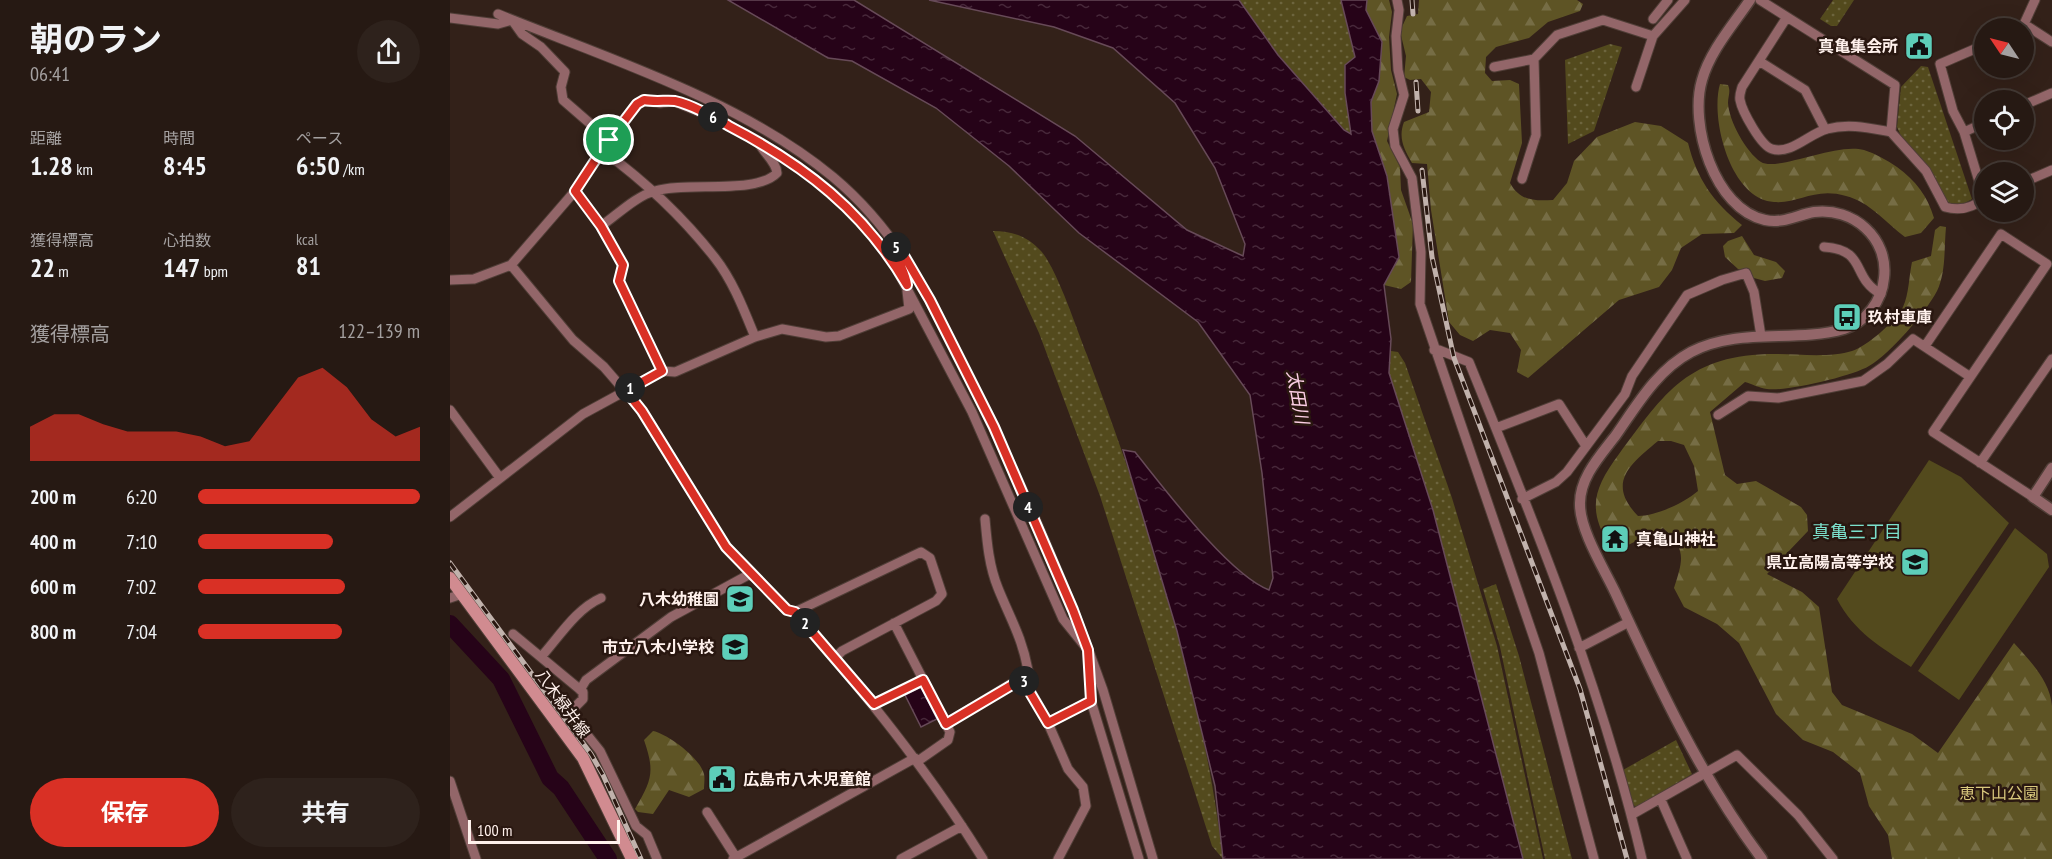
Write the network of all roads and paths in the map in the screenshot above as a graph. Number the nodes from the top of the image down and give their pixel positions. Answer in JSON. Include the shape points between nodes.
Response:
{"nodes":[{"id":1,"x":1397,"y":0,"type":"edge"},
{"id":2,"x":1668,"y":0,"type":"edge"},
{"id":3,"x":1685,"y":0,"type":"edge"},
{"id":4,"x":1750,"y":0,"type":"edge"},
{"id":5,"x":1760,"y":0,"type":"edge"},
{"id":6,"x":2035,"y":0,"type":"edge"},
{"id":7,"x":498,"y":14,"type":"dead end"},
{"id":8,"x":1787,"y":17,"type":"junction"},
{"id":9,"x":450,"y":18,"type":"edge"},
{"id":10,"x":2025,"y":18,"type":"edge"},
{"id":11,"x":1653,"y":19,"type":"dead end"},
{"id":12,"x":512,"y":20,"type":"junction"},
{"id":13,"x":2034,"y":33,"type":"edge"},
{"id":14,"x":1653,"y":36,"type":"junction"},
{"id":15,"x":2052,"y":42,"type":"edge"},
{"id":16,"x":1974,"y":49,"type":"edge"},
{"id":17,"x":1534,"y":59,"type":"junction"},
{"id":18,"x":1759,"y":61,"type":"junction"},
{"id":19,"x":1494,"y":67,"type":"dead end"},
{"id":20,"x":1636,"y":87,"type":"dead end"},
{"id":21,"x":2052,"y":93,"type":"edge"},
{"id":22,"x":2034,"y":101,"type":"edge"},
{"id":23,"x":1974,"y":128,"type":"edge"},
{"id":24,"x":1826,"y":129,"type":"junction"},
{"id":25,"x":1891,"y":132,"type":"junction"},
{"id":26,"x":1964,"y":132,"type":"junction"},
{"id":27,"x":609,"y":140,"type":"junction"},
{"id":28,"x":758,"y":141,"type":"junction"},
{"id":29,"x":602,"y":150,"type":"junction"},
{"id":30,"x":1974,"y":165,"type":"edge"},
{"id":31,"x":2052,"y":170,"type":"edge"},
{"id":32,"x":2034,"y":178,"type":"edge"},
{"id":33,"x":1522,"y":179,"type":"dead end"},
{"id":34,"x":575,"y":191,"type":"junction"},
{"id":35,"x":652,"y":191,"type":"junction"},
{"id":36,"x":1974,"y":205,"type":"edge"},
{"id":37,"x":601,"y":226,"type":"junction"},
{"id":38,"x":896,"y":242,"type":"junction"},
{"id":39,"x":1824,"y":247,"type":"dead end"},
{"id":40,"x":511,"y":265,"type":"junction"},
{"id":41,"x":450,"y":280,"type":"edge"},
{"id":42,"x":907,"y":285,"type":"junction"},
{"id":43,"x":1881,"y":294,"type":"junction"},
{"id":44,"x":1761,"y":336,"type":"junction"},
{"id":45,"x":755,"y":337,"type":"junction"},
{"id":46,"x":1925,"y":346,"type":"junction"},
{"id":47,"x":1434,"y":350,"type":"junction"},
{"id":48,"x":2052,"y":359,"type":"edge"},
{"id":49,"x":662,"y":371,"type":"junction"},
{"id":50,"x":1969,"y":376,"type":"junction"},
{"id":51,"x":626,"y":391,"type":"junction"},
{"id":52,"x":450,"y":410,"type":"edge"},
{"id":53,"x":1718,"y":415,"type":"dead end"},
{"id":54,"x":1496,"y":428,"type":"junction"},
{"id":55,"x":1586,"y":446,"type":"junction"},
{"id":56,"x":1980,"y":463,"type":"junction"},
{"id":57,"x":2052,"y":468,"type":"edge"},
{"id":58,"x":500,"y":478,"type":"junction"},
{"id":59,"x":2033,"y":497,"type":"junction"},
{"id":60,"x":1522,"y":499,"type":"junction"},
{"id":61,"x":2052,"y":510,"type":"edge"},
{"id":62,"x":450,"y":517,"type":"edge"},
{"id":63,"x":985,"y":519,"type":"dead end"},
{"id":64,"x":750,"y":574,"type":"junction"},
{"id":65,"x":450,"y":578,"type":"edge"},
{"id":66,"x":456,"y":596,"type":"edge"},
{"id":67,"x":601,"y":598,"type":"dead end"},
{"id":68,"x":795,"y":612,"type":"junction"},
{"id":69,"x":1629,"y":622,"type":"junction"},
{"id":70,"x":894,"y":623,"type":"junction"},
{"id":71,"x":513,"y":634,"type":"dead end"},
{"id":72,"x":1579,"y":648,"type":"junction"},
{"id":73,"x":1088,"y":650,"type":"junction"},
{"id":74,"x":541,"y":657,"type":"junction"},
{"id":75,"x":835,"y":658,"type":"junction"},
{"id":76,"x":1022,"y":679,"type":"junction"},
{"id":77,"x":923,"y":680,"type":"junction"},
{"id":78,"x":580,"y":690,"type":"junction"},
{"id":79,"x":1091,"y":701,"type":"junction"},
{"id":80,"x":874,"y":704,"type":"junction"},
{"id":81,"x":1048,"y":723,"type":"junction"},
{"id":82,"x":946,"y":724,"type":"junction"},
{"id":83,"x":916,"y":760,"type":"junction"},
{"id":84,"x":1704,"y":774,"type":"junction"},
{"id":85,"x":450,"y":781,"type":"edge"},
{"id":86,"x":1661,"y":800,"type":"junction"},
{"id":87,"x":707,"y":812,"type":"dead end"},
{"id":88,"x":1631,"y":815,"type":"junction"},
{"id":89,"x":962,"y":826,"type":"junction"},
{"id":90,"x":476,"y":859,"type":"edge"},
{"id":91,"x":632,"y":859,"type":"edge"},
{"id":92,"x":657,"y":859,"type":"edge"},
{"id":93,"x":735,"y":859,"type":"edge"},
{"id":94,"x":901,"y":859,"type":"edge"},
{"id":95,"x":983,"y":859,"type":"edge"},
{"id":96,"x":1059,"y":859,"type":"edge"},
{"id":97,"x":1139,"y":859,"type":"edge"},
{"id":98,"x":1153,"y":859,"type":"edge"},
{"id":99,"x":1594,"y":859,"type":"edge"},
{"id":100,"x":1642,"y":859,"type":"edge"},
{"id":101,"x":1687,"y":859,"type":"edge"},
{"id":102,"x":1761,"y":859,"type":"edge"},
{"id":103,"x":1833,"y":859,"type":"edge"}],
"edges":[{"from":1,"to":47,"type":"street","via":[[1398,70],[1404,95],[1393,129],[1395,146],[1412,178],[1421,252],[1420,304]]},
{"from":2,"to":11,"type":"street"},
{"from":3,"to":14,"type":"street"},
{"from":4,"to":43,"type":"street","via":[[1708,62],[1701,81],[1697,104],[1713,176],[1732,201],[1761,219],[1784,220],[1832,211],[1854,219],[1869,230],[1882,253],[1885,278]]},
{"from":5,"to":8,"type":"street"},
{"from":6,"to":10,"type":"street"},
{"from":7,"to":12,"type":"street"},
{"from":8,"to":18,"type":"street"},
{"from":8,"to":25,"type":"street","via":[[1895,85]]},
{"from":9,"to":12,"type":"street","via":[[498,24]]},
{"from":12,"to":27,"type":"street","via":[[522,34],[566,72],[561,87],[563,100]]},
{"from":12,"to":38,"type":"street","via":[[720,106],[774,135],[832,176]]},
{"from":13,"to":15,"type":"street"},
{"from":14,"to":17,"type":"street","via":[[1603,20],[1557,35]]},
{"from":14,"to":20,"type":"street"},
{"from":16,"to":26,"type":"street","via":[[1940,64],[1953,111]]},
{"from":17,"to":19,"type":"street"},
{"from":17,"to":33,"type":"street","via":[[1536,135]]},
{"from":18,"to":24,"type":"street","via":[[1805,90]]},
{"from":18,"to":24,"type":"street","via":[[1739,97],[1763,143],[1781,150]]},
{"from":21,"to":22,"type":"street"},
{"from":23,"to":26,"type":"street"},
{"from":24,"to":25,"type":"street","via":[[1855,126]]},
{"from":25,"to":36,"type":"street","via":[[1925,170],[1945,207],[1958,210]]},
{"from":26,"to":30,"type":"street"},
{"from":27,"to":28,"type":"street","via":[[644,100],[674,101]]},
{"from":27,"to":29,"type":"street"},
{"from":28,"to":35,"type":"street","via":[[776,167],[772,179],[732,187],[668,187]]},
{"from":28,"to":42,"type":"street","via":[[834,194],[863,222]]},
{"from":29,"to":34,"type":"street"},
{"from":29,"to":35,"type":"street"},
{"from":31,"to":32,"type":"street"},
{"from":34,"to":37,"type":"street"},
{"from":34,"to":40,"type":"street"},
{"from":35,"to":37,"type":"street"},
{"from":35,"to":45,"type":"street","via":[[716,259]]},
{"from":37,"to":49,"type":"street","via":[[623,265],[619,281]]},
{"from":38,"to":42,"type":"street","via":[[894,255]]},
{"from":38,"to":73,"type":"street","via":[[994,427]]},
{"from":39,"to":43,"type":"street","via":[[1840,248],[1853,256],[1868,287]]},
{"from":40,"to":41,"type":"street","via":[[474,279]]},
{"from":40,"to":51,"type":"street","via":[[573,340]]},
{"from":42,"to":45,"type":"street","via":[[909,309],[839,336],[782,329]]},
{"from":42,"to":73,"type":"street","via":[[972,412],[1063,619]]},
{"from":43,"to":44,"type":"street","via":[[1865,317],[1843,329]]},
{"from":44,"to":55,"type":"street","via":[[1754,292],[1746,273],[1687,295]]},
{"from":44,"to":69,"type":"street","via":[[1714,343],[1674,364],[1653,383],[1590,470],[1581,489],[1580,508],[1585,525]]},
{"from":45,"to":49,"type":"street","via":[[675,372]]},
{"from":46,"to":50,"type":"street"},
{"from":46,"to":50,"type":"street","via":[[2001,234],[2047,264]]},
{"from":46,"to":53,"type":"street","via":[[1913,339],[1863,381],[1778,398],[1749,396]]},
{"from":47,"to":54,"type":"street","via":[[1469,362]]},
{"from":47,"to":99,"type":"street","via":[[1539,653]]},
{"from":48,"to":56,"type":"street"},
{"from":49,"to":51,"type":"street"},
{"from":50,"to":56,"type":"street","via":[[1933,432]]},
{"from":51,"to":58,"type":"street","via":[[583,414]]},
{"from":51,"to":64,"type":"street","via":[[713,529]]},
{"from":52,"to":58,"type":"street"},
{"from":54,"to":55,"type":"street","via":[[1559,404]]},
{"from":54,"to":60,"type":"street"},
{"from":55,"to":60,"type":"street","via":[[1556,482]]},
{"from":56,"to":59,"type":"street"},
{"from":57,"to":59,"type":"street"},
{"from":58,"to":62,"type":"street"},
{"from":59,"to":61,"type":"street"},
{"from":60,"to":72,"type":"street"},
{"from":63,"to":76,"type":"street","via":[[997,586],[1021,637],[1028,669]]},
{"from":64,"to":68,"type":"street","via":[[787,610]]},
{"from":64,"to":78,"type":"street","via":[[671,617],[586,680]]},
{"from":65,"to":66,"type":"main road","name":"八木緑井線"},
{"from":66,"to":91,"type":"main road","name":"八木緑井線","via":[[583,758]]},
{"from":67,"to":74,"type":"street","via":[[591,602]]},
{"from":68,"to":70,"type":"street","via":[[921,552],[930,558],[942,594]]},
{"from":68,"to":75,"type":"street"},
{"from":69,"to":72,"type":"street"},
{"from":69,"to":84,"type":"street"},
{"from":70,"to":75,"type":"street"},
{"from":70,"to":77,"type":"street"},
{"from":71,"to":74,"type":"street"},
{"from":72,"to":88,"type":"street"},
{"from":73,"to":79,"type":"street"},
{"from":73,"to":98,"type":"street"},
{"from":74,"to":78,"type":"street"},
{"from":75,"to":80,"type":"street"},
{"from":76,"to":81,"type":"street"},
{"from":76,"to":82,"type":"street"},
{"from":77,"to":80,"type":"street"},
{"from":77,"to":82,"type":"street"},
{"from":78,"to":92,"type":"street","via":[[582,699],[572,716],[600,751],[636,826],[647,835]]},
{"from":79,"to":81,"type":"street"},
{"from":79,"to":97,"type":"street"},
{"from":80,"to":83,"type":"street"},
{"from":81,"to":96,"type":"street","via":[[1068,769],[1083,787],[1086,806]]},
{"from":82,"to":83,"type":"street","via":[[948,740]]},
{"from":83,"to":89,"type":"street"},
{"from":83,"to":93,"type":"street"},
{"from":84,"to":86,"type":"street"},
{"from":84,"to":102,"type":"street"},
{"from":84,"to":103,"type":"street","via":[[1737,755],[1798,815]]},
{"from":85,"to":90,"type":"street"},
{"from":86,"to":88,"type":"street"},
{"from":86,"to":101,"type":"street"},
{"from":87,"to":93,"type":"street"},
{"from":88,"to":100,"type":"street"},
{"from":89,"to":94,"type":"street"},
{"from":89,"to":95,"type":"street"}]}
